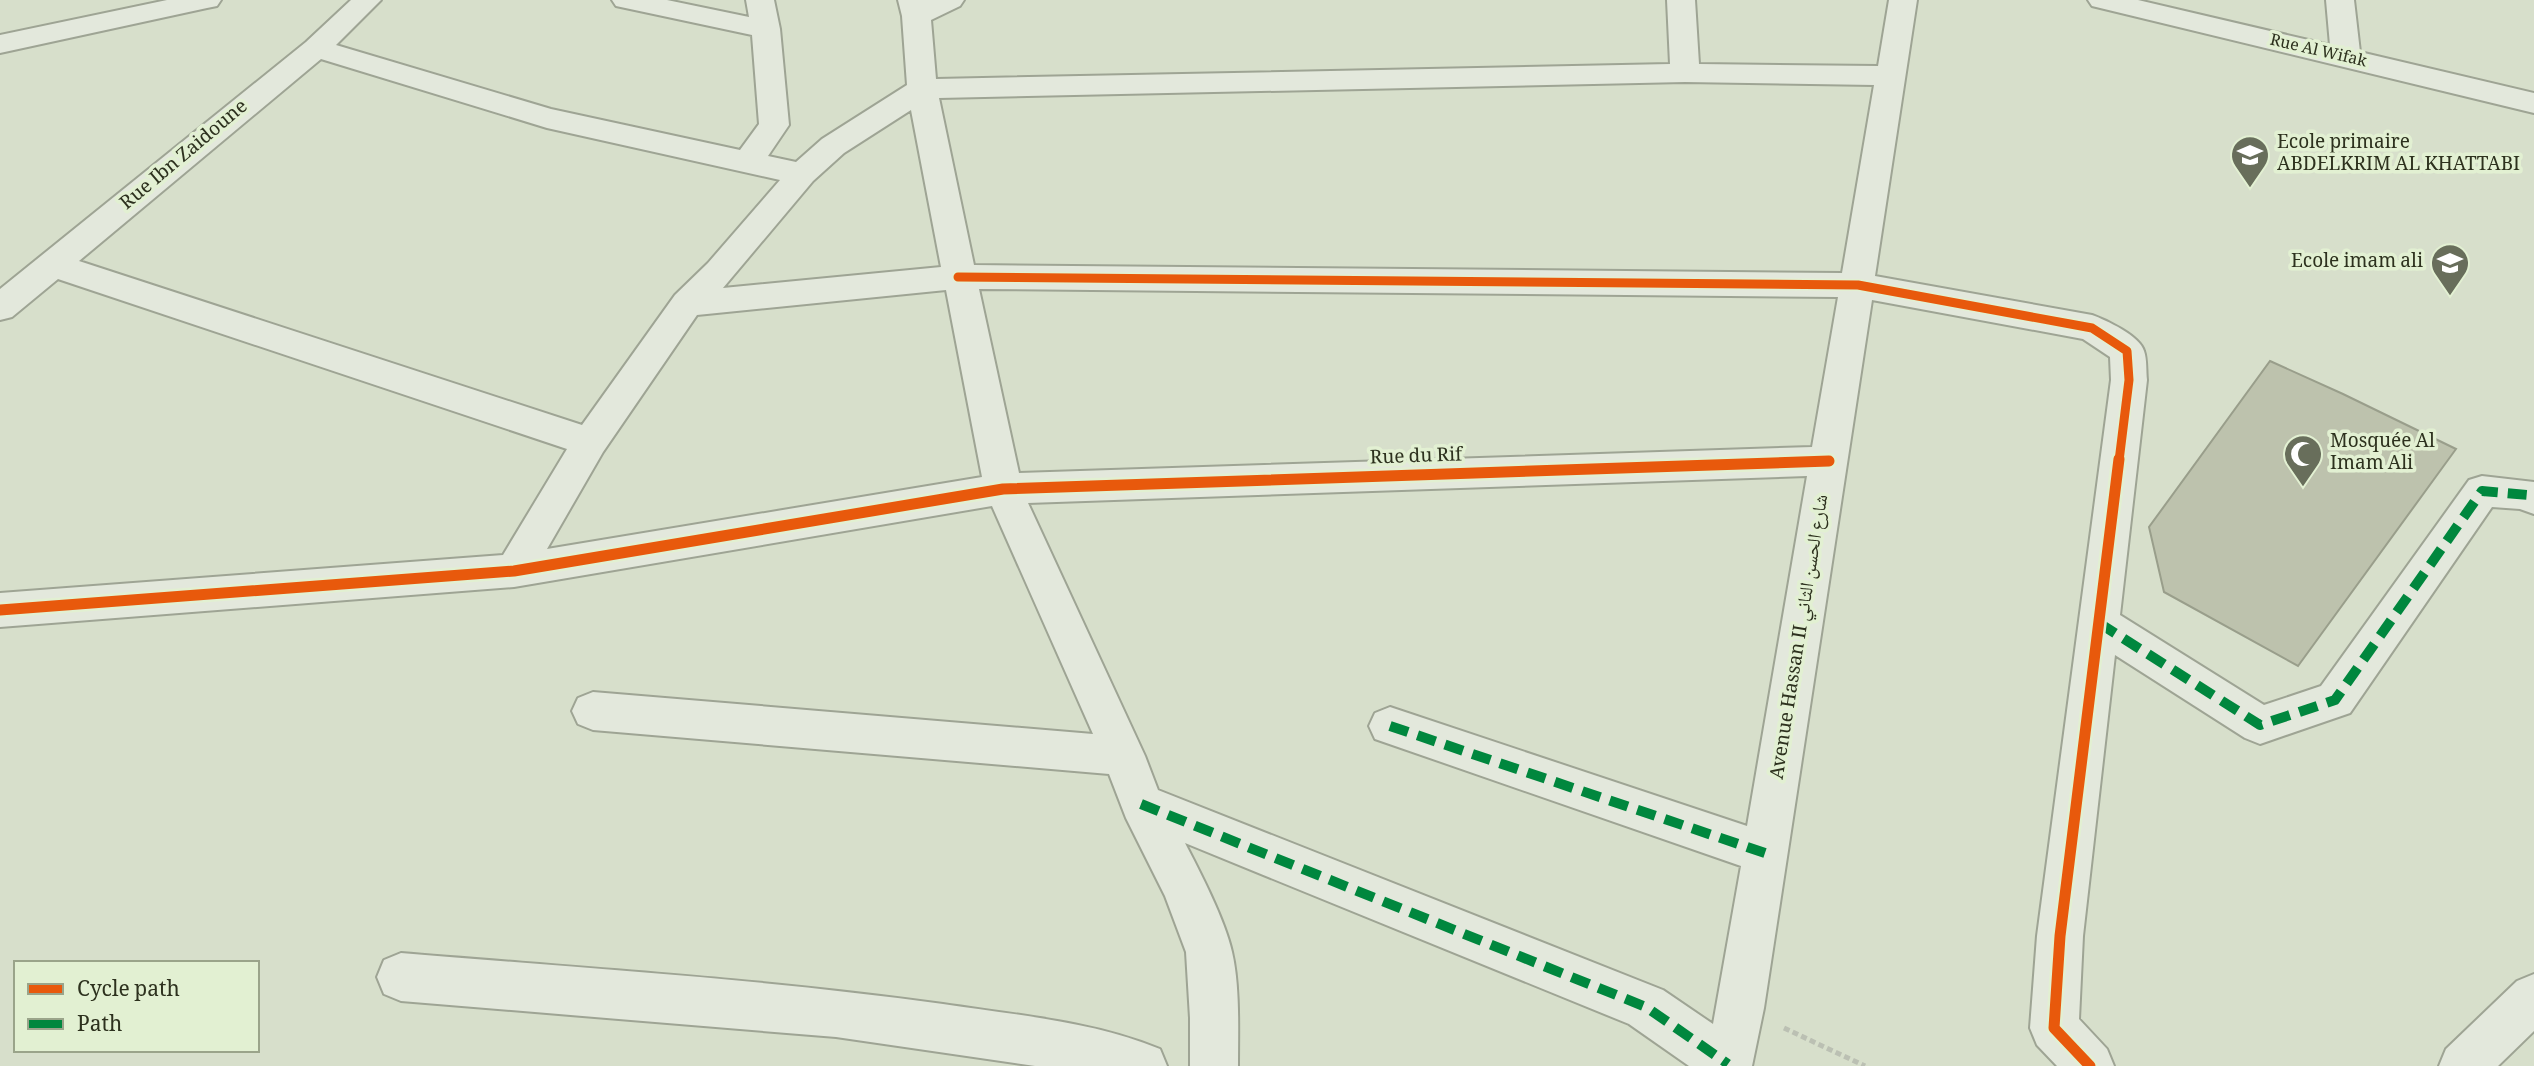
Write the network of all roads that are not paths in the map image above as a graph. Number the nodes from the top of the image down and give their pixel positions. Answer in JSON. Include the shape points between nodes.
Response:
{"nodes":[{"id":1,"x":207,"y":0,"type":"edge"},
{"id":2,"x":367,"y":0,"type":"edge"},
{"id":3,"x":626,"y":0,"type":"edge"},
{"id":4,"x":760,"y":0,"type":"edge"},
{"id":5,"x":950,"y":0,"type":"edge"},
{"id":6,"x":1681,"y":0,"type":"edge"},
{"id":7,"x":1903,"y":0,"type":"edge"},
{"id":8,"x":2102,"y":0,"type":"edge"},
{"id":9,"x":2340,"y":0,"type":"edge"},
{"id":10,"x":2136,"y":4,"type":"edge"},
{"id":11,"x":914,"y":8,"type":"edge"},
{"id":12,"x":766,"y":29,"type":"junction"},
{"id":13,"x":0,"y":44,"type":"edge"},
{"id":14,"x":316,"y":48,"type":"junction"},
{"id":15,"x":2346,"y":58,"type":"junction"},
{"id":16,"x":1685,"y":73,"type":"junction"},
{"id":17,"x":1889,"y":76,"type":"junction"},
{"id":18,"x":922,"y":89,"type":"junction"},
{"id":19,"x":2534,"y":103,"type":"edge"},
{"id":20,"x":749,"y":160,"type":"junction"},
{"id":21,"x":802,"y":174,"type":"junction"},
{"id":22,"x":54,"y":265,"type":"junction"},
{"id":23,"x":958,"y":277,"type":"junction"},
{"id":24,"x":1858,"y":285,"type":"junction"},
{"id":25,"x":687,"y":304,"type":"junction"},
{"id":26,"x":0,"y":308,"type":"edge"},
{"id":27,"x":590,"y":442,"type":"junction"},
{"id":28,"x":1829,"y":461,"type":"junction"},
{"id":29,"x":1003,"y":489,"type":"junction"},
{"id":30,"x":2534,"y":499,"type":"edge"},
{"id":31,"x":514,"y":571,"type":"junction"},
{"id":32,"x":0,"y":610,"type":"edge"},
{"id":33,"x":2099,"y":623,"type":"junction"},
{"id":34,"x":593,"y":710,"type":"dead end"},
{"id":35,"x":1390,"y":726,"type":"dead end"},
{"id":36,"x":1124,"y":756,"type":"junction"},
{"id":37,"x":1141,"y":804,"type":"junction"},
{"id":38,"x":1765,"y":853,"type":"junction"},
{"id":39,"x":401,"y":976,"type":"dead end"},
{"id":40,"x":2534,"y":998,"type":"edge"},
{"id":41,"x":1728,"y":1065,"type":"edge"},
{"id":42,"x":1143,"y":1066,"type":"edge"},
{"id":43,"x":1214,"y":1066,"type":"edge"},
{"id":44,"x":2090,"y":1066,"type":"edge"},
{"id":45,"x":2463,"y":1066,"type":"edge"}],
"edges":[{"from":1,"to":13,"type":"street"},
{"from":2,"to":14,"type":"street","name":"Rue Ibn Zaidoune"},
{"from":3,"to":12,"type":"street"},
{"from":4,"to":12,"type":"street"},
{"from":5,"to":11,"type":"street"},
{"from":6,"to":16,"type":"street"},
{"from":7,"to":17,"type":"street","name":"Avenue Hassan II شارع الحسن الثاني"},
{"from":8,"to":10,"type":"street","name":"Rue Al Wifak"},
{"from":9,"to":15,"type":"street"},
{"from":10,"to":15,"type":"street","name":"Rue Al Wifak"},
{"from":11,"to":18,"type":"street"},
{"from":12,"to":20,"type":"street","via":[[774,125]]},
{"from":14,"to":20,"type":"street","via":[[547,118]]},
{"from":14,"to":22,"type":"street","name":"Rue Ibn Zaidoune"},
{"from":15,"to":19,"type":"street","name":"Rue Al Wifak"},
{"from":16,"to":17,"type":"street"},
{"from":16,"to":18,"type":"street"},
{"from":17,"to":24,"type":"street","name":"Avenue Hassan II شارع الحسن الثاني"},
{"from":18,"to":21,"type":"street","via":[[833,146]]},
{"from":18,"to":23,"type":"street"},
{"from":20,"to":21,"type":"street"},
{"from":21,"to":25,"type":"street"},
{"from":22,"to":26,"type":"street","name":"Rue Ibn Zaidoune"},
{"from":22,"to":27,"type":"street"},
{"from":23,"to":24,"type":"street"},
{"from":23,"to":25,"type":"street"},
{"from":23,"to":29,"type":"street"},
{"from":24,"to":28,"type":"street","name":"Avenue Hassan II شارع الحسن الثاني"},
{"from":24,"to":33,"type":"street","via":[[2092,328],[2127,351],[2129,380]]},
{"from":25,"to":27,"type":"street"},
{"from":27,"to":31,"type":"street"},
{"from":28,"to":29,"type":"street","name":"Rue du Rif"},
{"from":28,"to":38,"type":"street","name":"Avenue Hassan II شارع الحسن الثاني"},
{"from":29,"to":31,"type":"street","name":"Rue du Rif"},
{"from":29,"to":36,"type":"street"},
{"from":30,"to":33,"type":"street","via":[[2482,491],[2334,700],[2260,725]]},
{"from":31,"to":32,"type":"street","name":"Rue du Rif"},
{"from":33,"to":44,"type":"street","via":[[2060,936],[2054,1028]]},
{"from":34,"to":36,"type":"street"},
{"from":35,"to":38,"type":"street"},
{"from":36,"to":37,"type":"street"},
{"from":37,"to":41,"type":"street","via":[[1646,1007]]},
{"from":37,"to":43,"type":"street","via":[[1184,887],[1209,951]]},
{"from":38,"to":41,"type":"street","name":"Avenue Hassan II شارع الحسن الثاني"},
{"from":39,"to":42,"type":"street","via":[[836,1013],[1064,1046]]},
{"from":40,"to":45,"type":"street"}]}
